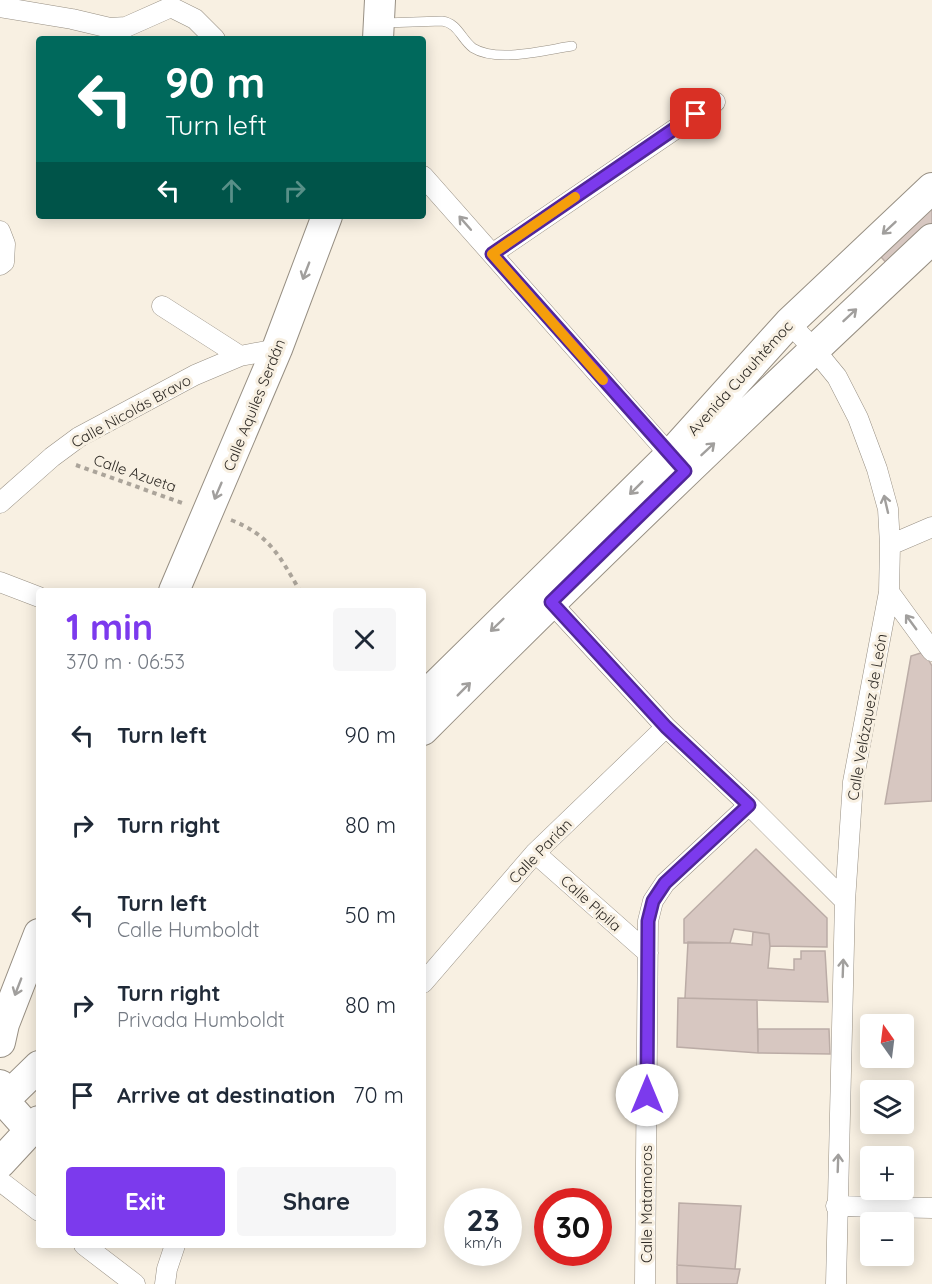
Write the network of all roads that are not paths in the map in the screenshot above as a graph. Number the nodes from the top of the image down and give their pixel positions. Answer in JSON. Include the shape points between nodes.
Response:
{"nodes":[{"id":1,"x":171,"y":4,"type":"edge"},
{"id":2,"x":0,"y":7,"type":"edge"},
{"id":3,"x":379,"y":21,"type":"edge"},
{"id":4,"x":212,"y":36,"type":"edge"},
{"id":5,"x":572,"y":46,"type":"dead end"},
{"id":6,"x":715,"y":102,"type":"dead end"},
{"id":7,"x":426,"y":179,"type":"edge"},
{"id":8,"x":932,"y":188,"type":"edge"},
{"id":9,"x":326,"y":219,"type":"edge"},
{"id":10,"x":3,"y":238,"type":"edge"},
{"id":11,"x":932,"y":239,"type":"edge"},
{"id":12,"x":492,"y":254,"type":"junction"},
{"id":13,"x":0,"y":266,"type":"edge"},
{"id":14,"x":162,"y":306,"type":"dead end"},
{"id":15,"x":789,"y":323,"type":"junction"},
{"id":16,"x":277,"y":349,"type":"junction"},
{"id":17,"x":814,"y":349,"type":"junction"},
{"id":18,"x":240,"y":356,"type":"junction"},
{"id":19,"x":677,"y":463,"type":"junction"},
{"id":20,"x":0,"y":503,"type":"edge"},
{"id":21,"x":932,"y":527,"type":"edge"},
{"id":22,"x":890,"y":545,"type":"junction"},
{"id":23,"x":0,"y":582,"type":"edge"},
{"id":24,"x":175,"y":588,"type":"edge"},
{"id":25,"x":889,"y":592,"type":"junction"},
{"id":26,"x":543,"y":594,"type":"junction"},
{"id":27,"x":36,"y":596,"type":"edge"},
{"id":28,"x":932,"y":651,"type":"edge"},
{"id":29,"x":426,"y":695,"type":"edge"},
{"id":30,"x":426,"y":727,"type":"edge"},
{"id":31,"x":666,"y":727,"type":"junction"},
{"id":32,"x":749,"y":805,"type":"junction"},
{"id":33,"x":535,"y":852,"type":"junction"},
{"id":34,"x":845,"y":901,"type":"junction"},
{"id":35,"x":36,"y":942,"type":"edge"},
{"id":36,"x":648,"y":953,"type":"junction"},
{"id":37,"x":426,"y":979,"type":"edge"},
{"id":38,"x":0,"y":1042,"type":"edge"},
{"id":39,"x":36,"y":1068,"type":"edge"},
{"id":40,"x":1,"y":1096,"type":"edge"},
{"id":41,"x":35,"y":1126,"type":"edge"},
{"id":42,"x":0,"y":1163,"type":"edge"},
{"id":43,"x":0,"y":1181,"type":"edge"},
{"id":44,"x":837,"y":1206,"type":"junction"},
{"id":45,"x":932,"y":1208,"type":"edge"},
{"id":46,"x":36,"y":1209,"type":"edge"},
{"id":47,"x":88,"y":1248,"type":"edge"},
{"id":48,"x":174,"y":1248,"type":"edge"},
{"id":49,"x":135,"y":1284,"type":"edge"},
{"id":50,"x":165,"y":1284,"type":"edge"},
{"id":51,"x":645,"y":1284,"type":"edge"},
{"id":52,"x":836,"y":1284,"type":"edge"}],
"edges":[{"from":1,"to":2,"type":"street","via":[[126,27],[110,28]]},
{"from":1,"to":4,"type":"street"},
{"from":3,"to":5,"type":"lane","via":[[450,22],[473,47],[491,54]]},
{"from":6,"to":12,"type":"street"},
{"from":12,"to":7,"type":"street","one_way":true},
{"from":8,"to":15,"type":"main road","name":"Avenida Cuauhtémoc","one_way":true},
{"from":9,"to":16,"type":"main road","name":"Calle Aquiles Serdán","one_way":true},
{"from":10,"to":13,"type":"street","via":[[4,262]]},
{"from":17,"to":11,"type":"main road","name":"Avenida Cuauhtémoc","one_way":true},
{"from":12,"to":19,"type":"street"},
{"from":14,"to":18,"type":"street"},
{"from":15,"to":17,"type":"street","name":"Calle Velázquez de León"},
{"from":15,"to":19,"type":"main road","name":"Avenida Cuauhtémoc"},
{"from":16,"to":18,"type":"street","name":"Calle Nicolás Bravo"},
{"from":16,"to":24,"type":"main road","name":"Calle Aquiles Serdán","one_way":true},
{"from":19,"to":17,"type":"main road","name":"Avenida Cuauhtémoc","one_way":true},
{"from":22,"to":17,"type":"street","name":"Calle Velázquez de León","one_way":true,"via":[[888,509],[858,418],[837,376]]},
{"from":18,"to":20,"type":"street","name":"Calle Nicolás Bravo","via":[[195,375],[79,437]]},
{"from":19,"to":26,"type":"main road","name":"Avenida Cuauhtémoc"},
{"from":21,"to":22,"type":"street"},
{"from":22,"to":25,"type":"street","name":"Calle Velázquez de León"},
{"from":23,"to":27,"type":"street"},
{"from":28,"to":25,"type":"street","one_way":true},
{"from":25,"to":34,"type":"street","name":"Calle Velázquez de León","via":[[853,782]]},
{"from":26,"to":29,"type":"main road","name":"Avenida Cuauhtémoc","one_way":true},
{"from":30,"to":26,"type":"main road","name":"Avenida Cuauhtémoc","one_way":true},
{"from":26,"to":31,"type":"street"},
{"from":31,"to":32,"type":"street"},
{"from":31,"to":33,"type":"street","name":"Calle Parián"},
{"from":32,"to":34,"type":"street"},
{"from":32,"to":36,"type":"street","name":"Calle Matamoros","via":[[665,883],[653,901],[648,921]]},
{"from":33,"to":36,"type":"street","name":"Calle Pípila"},
{"from":33,"to":37,"type":"street","name":"Calle Parián"},
{"from":44,"to":34,"type":"street","name":"Calle Velázquez de León","one_way":true},
{"from":35,"to":38,"type":"main road","one_way":true},
{"from":36,"to":51,"type":"street","name":"Calle Matamoros"},
{"from":39,"to":40,"type":"main road"},
{"from":40,"to":41,"type":"main road"},
{"from":41,"to":42,"type":"main road"},
{"from":43,"to":46,"type":"street"},
{"from":44,"to":45,"type":"street"},
{"from":44,"to":52,"type":"street","name":"Calle Velázquez de León"},
{"from":47,"to":49,"type":"street"},
{"from":48,"to":50,"type":"street"}]}
